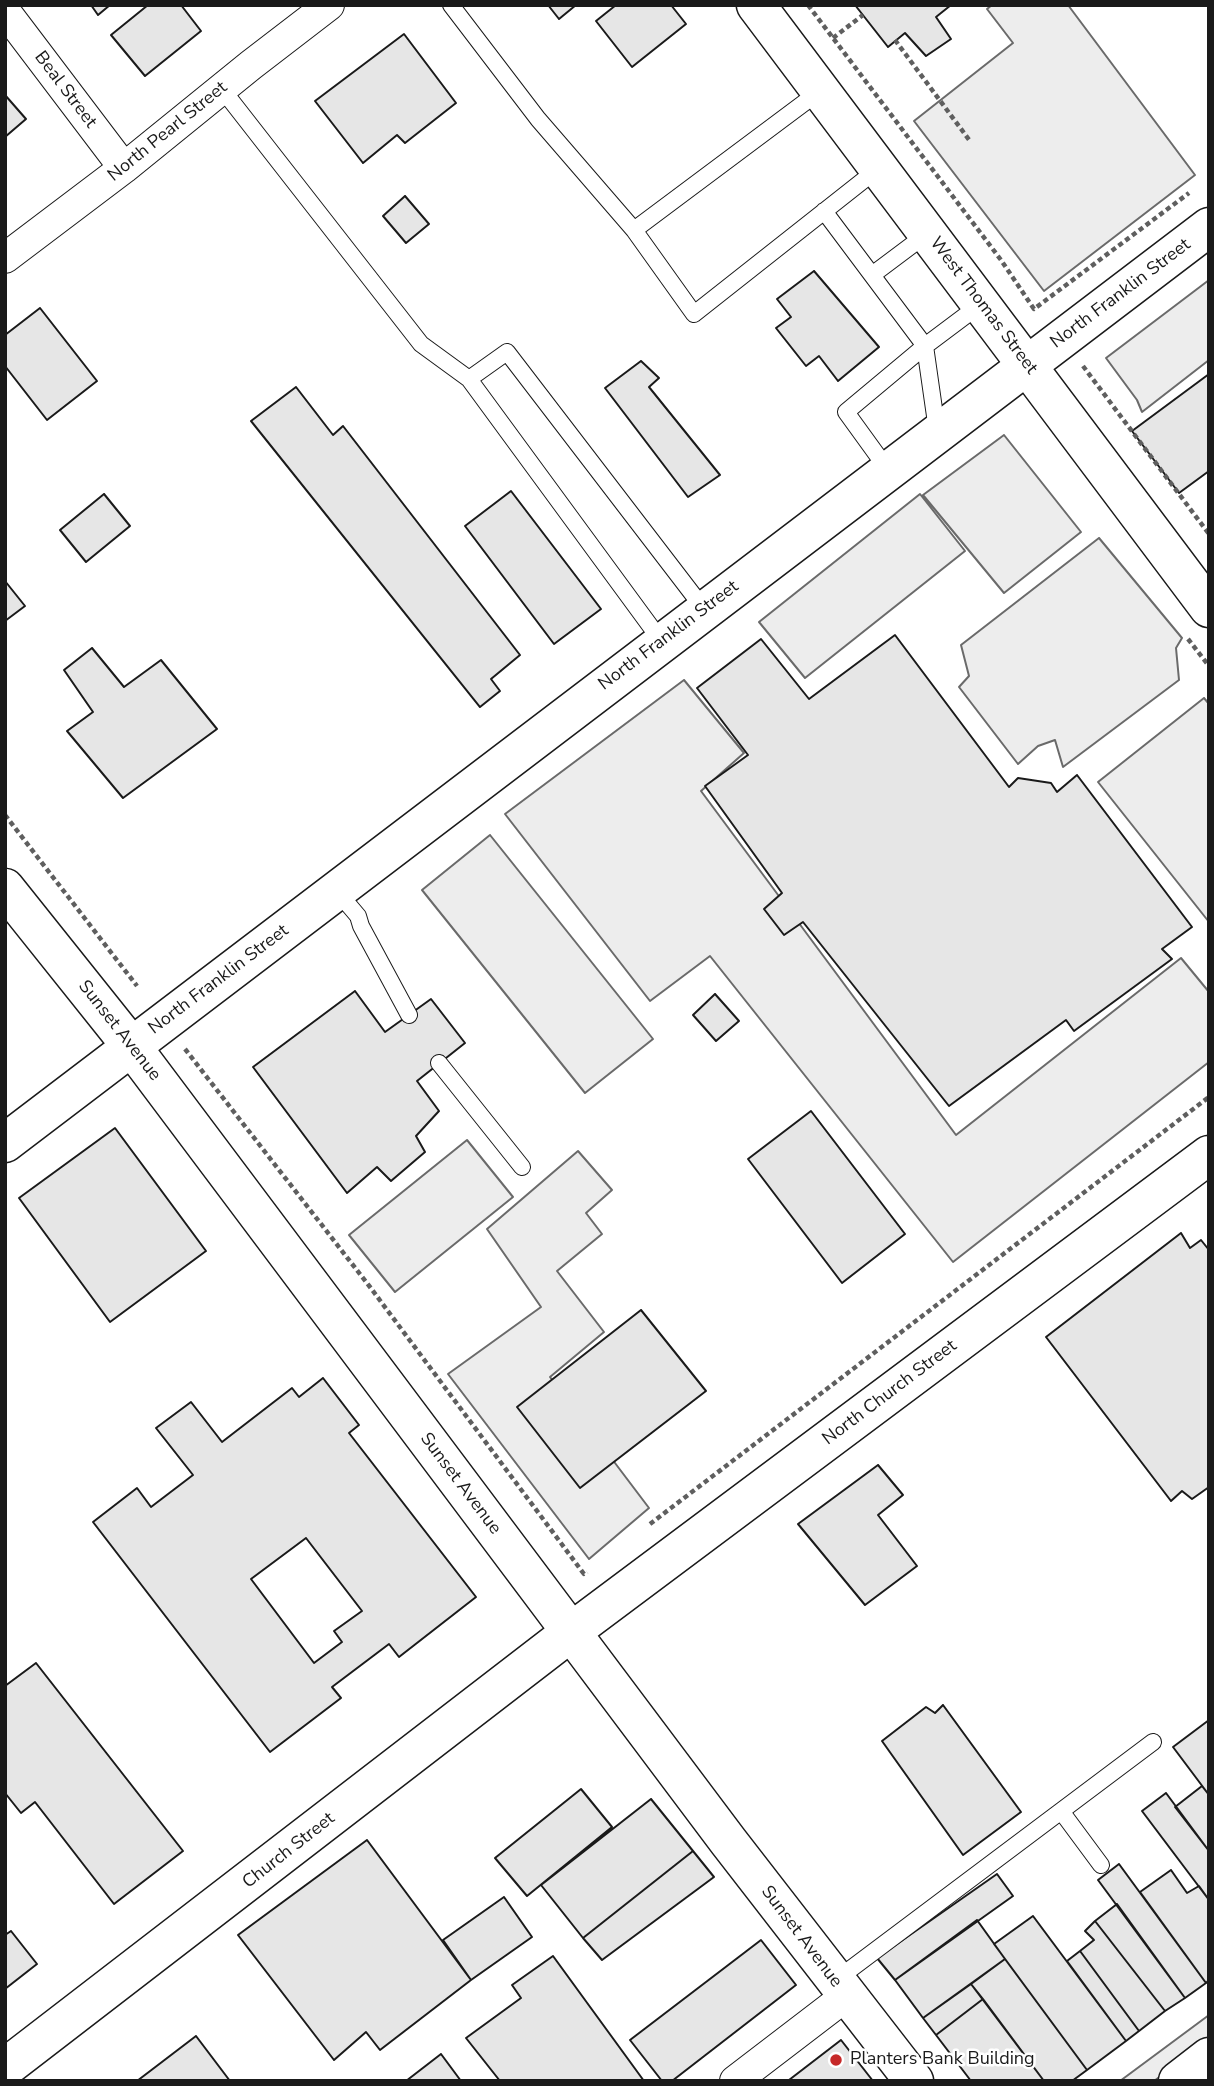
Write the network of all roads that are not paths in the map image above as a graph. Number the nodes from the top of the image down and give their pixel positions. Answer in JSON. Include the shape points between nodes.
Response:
{"nodes":[{"id":1,"x":329,"y":5,"type":"edge"},
{"id":2,"x":452,"y":5,"type":"edge"},
{"id":3,"x":756,"y":5,"type":"edge"},
{"id":4,"x":5,"y":11,"type":"edge"},
{"id":5,"x":222,"y":89,"type":"junction"},
{"id":6,"x":820,"y":91,"type":"junction"},
{"id":7,"x":124,"y":168,"type":"junction"},
{"id":8,"x":878,"y":168,"type":"junction"},
{"id":9,"x":824,"y":211,"type":"junction"},
{"id":10,"x":1209,"y":228,"type":"edge"},
{"id":11,"x":634,"y":230,"type":"junction"},
{"id":12,"x":928,"y":233,"type":"junction"},
{"id":13,"x":5,"y":258,"type":"edge"},
{"id":14,"x":872,"y":275,"type":"junction"},
{"id":15,"x":981,"y":304,"type":"junction"},
{"id":16,"x":925,"y":346,"type":"junction"},
{"id":17,"x":1027,"y":365,"type":"junction"},
{"id":18,"x":469,"y":379,"type":"junction"},
{"id":19,"x":938,"y":433,"type":"junction"},
{"id":20,"x":888,"y":470,"type":"junction"},
{"id":21,"x":705,"y":609,"type":"junction"},
{"id":22,"x":1197,"y":622,"type":"edge"},
{"id":23,"x":662,"y":642,"type":"junction"},
{"id":24,"x":5,"y":888,"type":"edge"},
{"id":25,"x":336,"y":890,"type":"junction"},
{"id":26,"x":409,"y":1015,"type":"dead end"},
{"id":27,"x":132,"y":1047,"type":"junction"},
{"id":28,"x":439,"y":1063,"type":"dead end"},
{"id":29,"x":5,"y":1143,"type":"edge"},
{"id":30,"x":1209,"y":1155,"type":"edge"},
{"id":31,"x":522,"y":1167,"type":"dead end"},
{"id":32,"x":572,"y":1632,"type":"junction"},
{"id":33,"x":1153,"y":1742,"type":"dead end"},
{"id":34,"x":1061,"y":1811,"type":"junction"},
{"id":35,"x":1101,"y":1865,"type":"dead end"},
{"id":36,"x":840,"y":1989,"type":"junction"},
{"id":37,"x":1209,"y":2057,"type":"edge"},
{"id":38,"x":5,"y":2068,"type":"edge"},
{"id":39,"x":735,"y":2081,"type":"edge"},
{"id":40,"x":914,"y":2081,"type":"edge"},
{"id":41,"x":1178,"y":2081,"type":"edge"}],
"edges":[{"from":1,"to":5,"type":"street","name":"North Pearl Street"},
{"from":2,"to":11,"type":"lane","via":[[538,119]]},
{"from":3,"to":6,"type":"main road","name":"West Thomas Street"},
{"from":4,"to":7,"type":"street","name":"Beal Street"},
{"from":5,"to":7,"type":"street","name":"North Pearl Street"},
{"from":5,"to":18,"type":"lane","via":[[422,344]]},
{"from":6,"to":8,"type":"main road","name":"West Thomas Street"},
{"from":6,"to":11,"type":"lane"},
{"from":7,"to":13,"type":"street","name":"North Pearl Street"},
{"from":8,"to":9,"type":"lane"},
{"from":8,"to":12,"type":"main road","name":"West Thomas Street"},
{"from":9,"to":11,"type":"lane","via":[[694,314]]},
{"from":9,"to":14,"type":"lane"},
{"from":10,"to":17,"type":"main road","name":"North Franklin Street"},
{"from":12,"to":14,"type":"lane"},
{"from":12,"to":15,"type":"main road","name":"West Thomas Street"},
{"from":14,"to":16,"type":"lane"},
{"from":15,"to":16,"type":"lane"},
{"from":15,"to":17,"type":"main road","name":"West Thomas Street"},
{"from":16,"to":19,"type":"lane"},
{"from":16,"to":20,"type":"lane","via":[[846,412]]},
{"from":17,"to":19,"type":"main road","name":"North Franklin Street"},
{"from":17,"to":22,"type":"main road","name":"West Thomas Street"},
{"from":18,"to":21,"type":"lane","via":[[507,352]]},
{"from":18,"to":23,"type":"lane"},
{"from":19,"to":20,"type":"main road","name":"North Franklin Street"},
{"from":20,"to":21,"type":"main road","name":"North Franklin Street"},
{"from":21,"to":23,"type":"main road","name":"North Franklin Street"},
{"from":23,"to":25,"type":"main road","name":"North Franklin Street"},
{"from":24,"to":27,"type":"main road","name":"Sunset Avenue"},
{"from":25,"to":26,"type":"lane","via":[[358,916]]},
{"from":25,"to":27,"type":"main road","name":"North Franklin Street"},
{"from":27,"to":29,"type":"main road","name":"North Franklin Street"},
{"from":27,"to":32,"type":"main road","name":"Sunset Avenue"},
{"from":28,"to":31,"type":"lane"},
{"from":30,"to":32,"type":"main road","name":"North Church Street"},
{"from":32,"to":36,"type":"main road","name":"Sunset Avenue"},
{"from":32,"to":38,"type":"main road","name":"Church Street"},
{"from":33,"to":34,"type":"lane"},
{"from":34,"to":35,"type":"lane"},
{"from":34,"to":36,"type":"lane","via":[[868,1954]]},
{"from":36,"to":39,"type":"street"},
{"from":36,"to":40,"type":"main road","name":"Sunset Avenue"},
{"from":37,"to":41,"type":"main road"}]}
